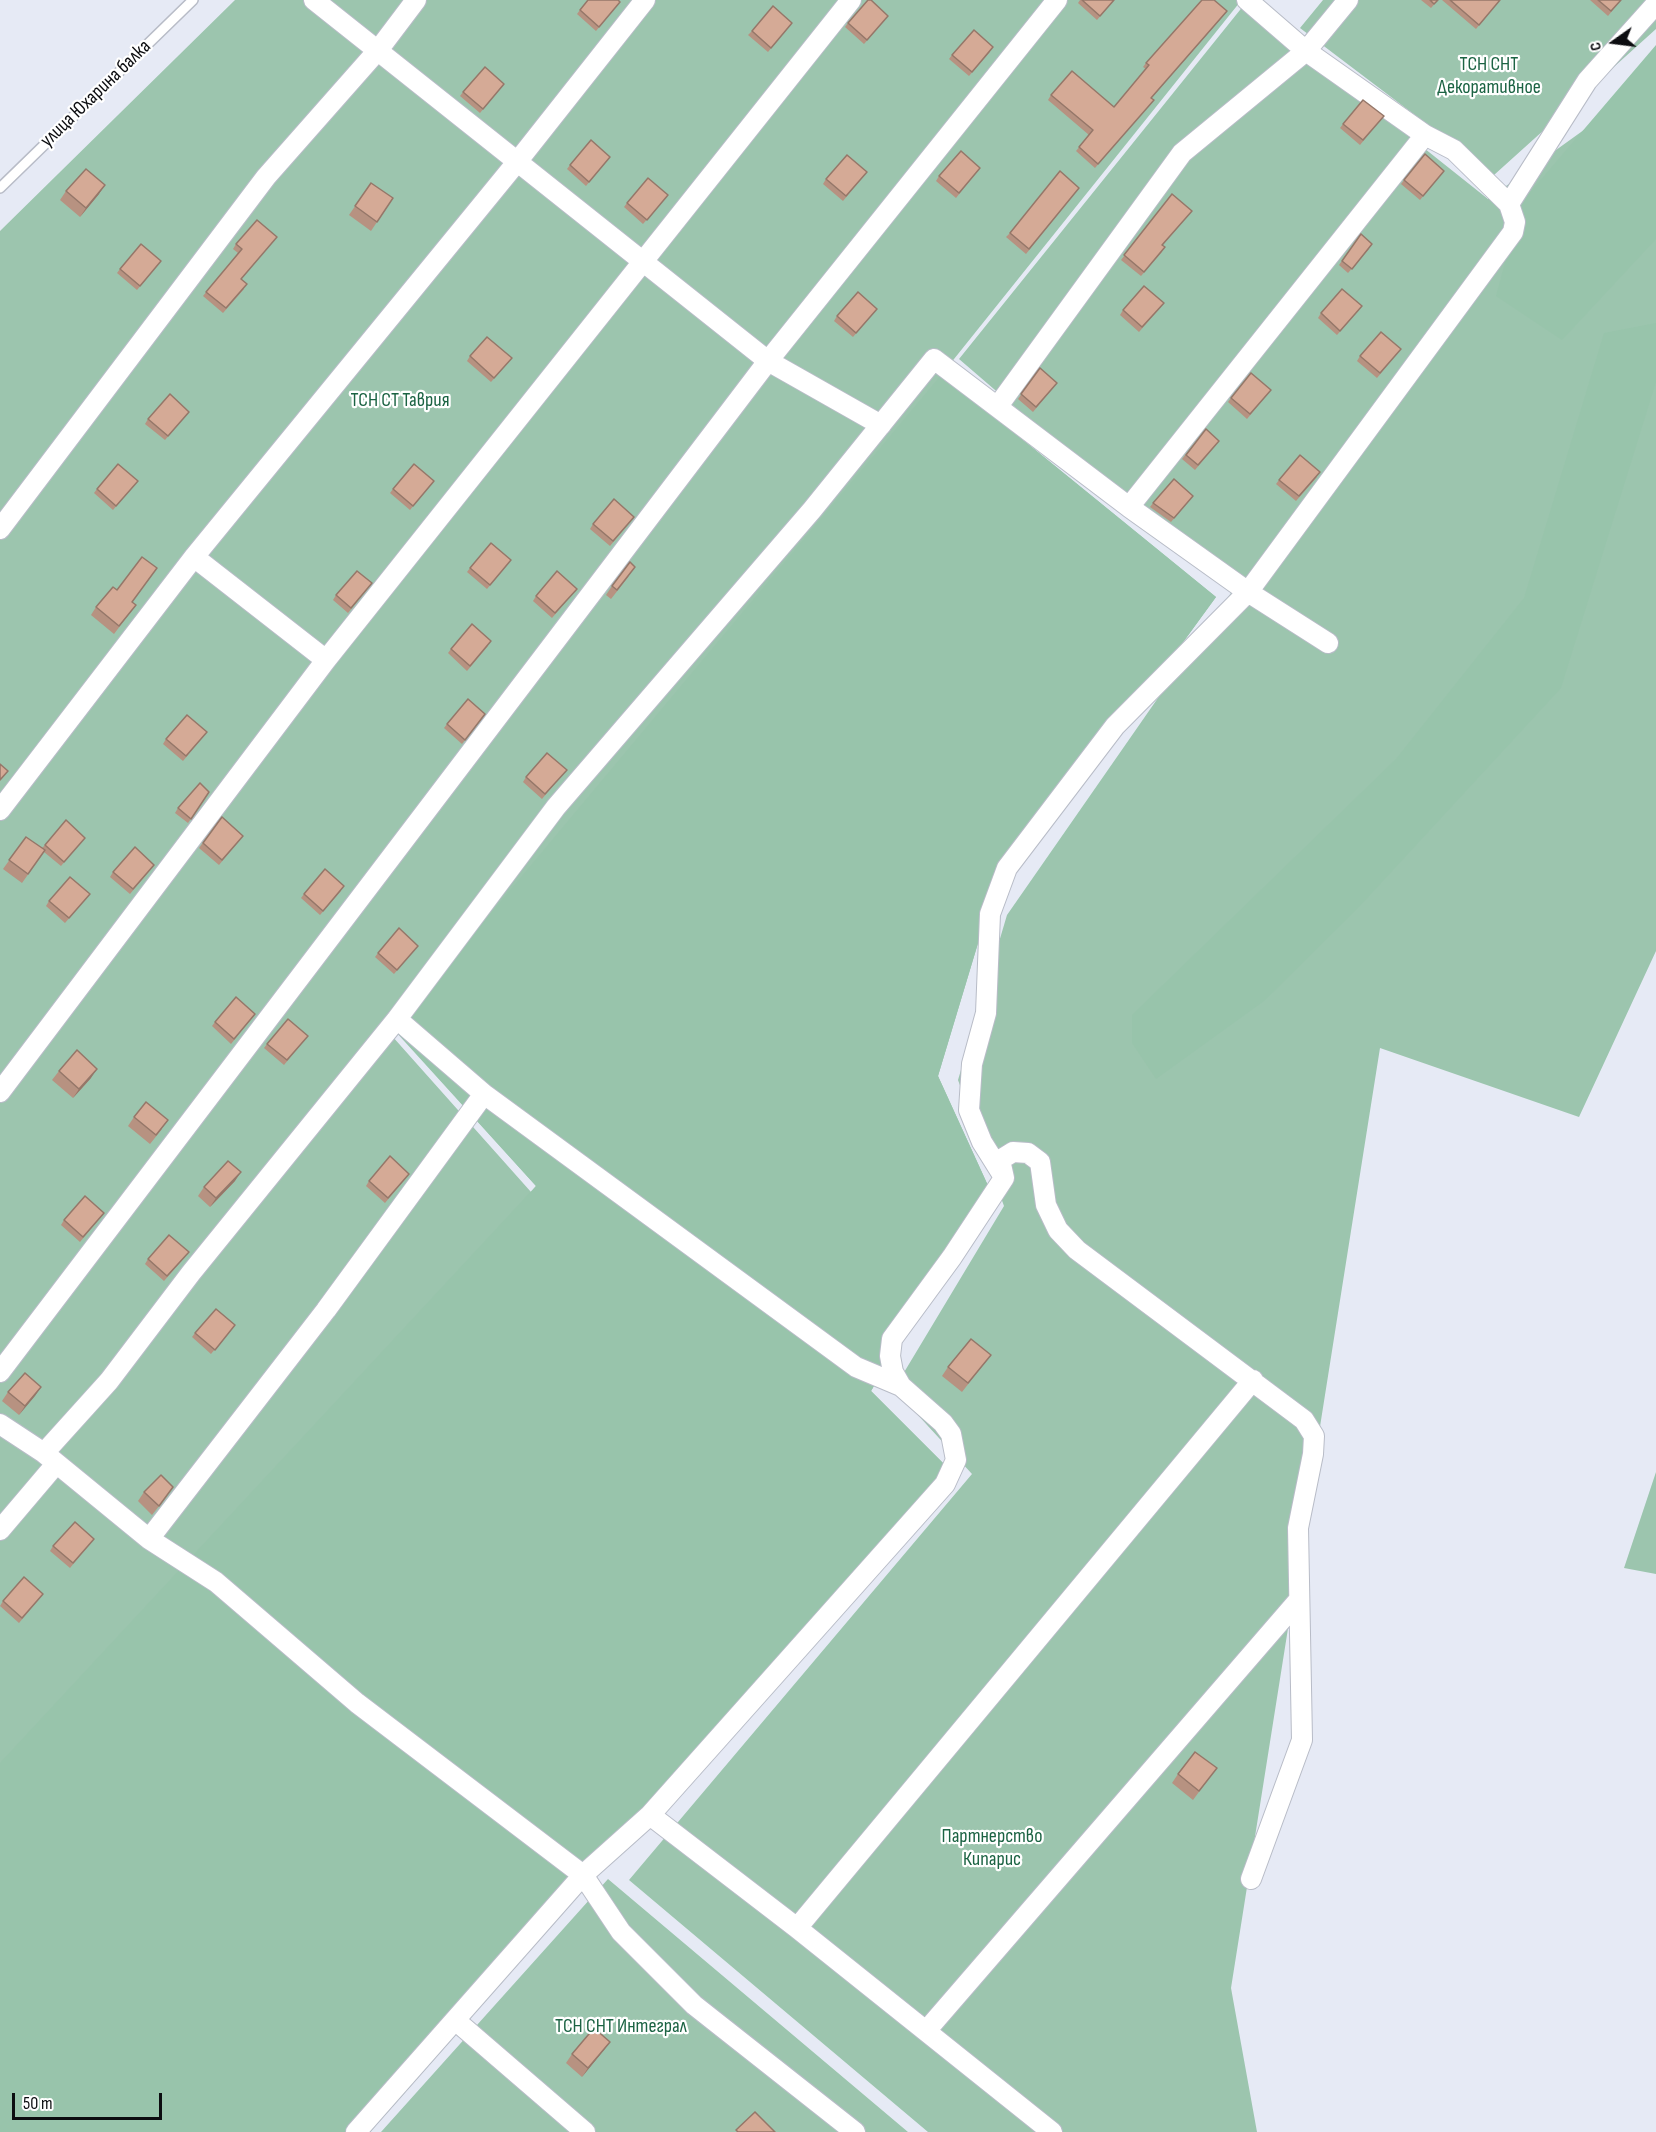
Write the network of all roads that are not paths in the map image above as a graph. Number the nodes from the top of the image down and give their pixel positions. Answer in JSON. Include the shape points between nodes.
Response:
{"nodes":[{"id":1,"x":192,"y":0,"type":"edge"},
{"id":2,"x":314,"y":0,"type":"edge"},
{"id":3,"x":417,"y":0,"type":"edge"},
{"id":4,"x":645,"y":0,"type":"edge"},
{"id":5,"x":851,"y":0,"type":"edge"},
{"id":6,"x":1057,"y":0,"type":"edge"},
{"id":7,"x":1247,"y":0,"type":"edge"},
{"id":8,"x":1348,"y":0,"type":"edge"},
{"id":9,"x":1656,"y":4,"type":"edge"},
{"id":10,"x":379,"y":49,"type":"junction"},
{"id":11,"x":1306,"y":51,"type":"junction"},
{"id":12,"x":1425,"y":135,"type":"junction"},
{"id":13,"x":517,"y":162,"type":"junction"},
{"id":14,"x":0,"y":188,"type":"edge"},
{"id":15,"x":1509,"y":204,"type":"junction"},
{"id":16,"x":643,"y":260,"type":"junction"},
{"id":17,"x":768,"y":361,"type":"junction"},
{"id":18,"x":998,"y":406,"type":"junction"},
{"id":19,"x":881,"y":425,"type":"junction"},
{"id":20,"x":1129,"y":507,"type":"junction"},
{"id":21,"x":0,"y":529,"type":"edge"},
{"id":22,"x":194,"y":557,"type":"junction"},
{"id":23,"x":1248,"y":592,"type":"junction"},
{"id":24,"x":1328,"y":643,"type":"dead end"},
{"id":25,"x":326,"y":660,"type":"junction"},
{"id":26,"x":0,"y":810,"type":"edge"},
{"id":27,"x":397,"y":1020,"type":"junction"},
{"id":28,"x":0,"y":1092,"type":"edge"},
{"id":29,"x":484,"y":1094,"type":"junction"},
{"id":30,"x":1004,"y":1178,"type":"junction"},
{"id":31,"x":0,"y":1372,"type":"edge"},
{"id":32,"x":1253,"y":1380,"type":"junction"},
{"id":33,"x":901,"y":1386,"type":"junction"},
{"id":34,"x":0,"y":1424,"type":"edge"},
{"id":35,"x":50,"y":1459,"type":"junction"},
{"id":36,"x":0,"y":1530,"type":"edge"},
{"id":37,"x":149,"y":1539,"type":"junction"},
{"id":38,"x":1297,"y":1602,"type":"junction"},
{"id":39,"x":650,"y":1815,"type":"junction"},
{"id":40,"x":583,"y":1875,"type":"junction"},
{"id":41,"x":1251,"y":1879,"type":"dead end"},
{"id":42,"x":797,"y":1928,"type":"junction"},
{"id":43,"x":455,"y":2020,"type":"junction"},
{"id":44,"x":926,"y":2031,"type":"junction"},
{"id":45,"x":356,"y":2132,"type":"edge"},
{"id":46,"x":585,"y":2132,"type":"edge"},
{"id":47,"x":855,"y":2132,"type":"edge"},
{"id":48,"x":1052,"y":2132,"type":"edge"}],
"edges":[{"from":1,"to":14,"type":"lane","name":"улица Юхарина балка"},
{"from":2,"to":10,"type":"street"},
{"from":3,"to":10,"type":"street"},
{"from":4,"to":13,"type":"street"},
{"from":5,"to":16,"type":"street"},
{"from":6,"to":17,"type":"street"},
{"from":7,"to":11,"type":"street"},
{"from":8,"to":11,"type":"street"},
{"from":9,"to":15,"type":"street","via":[[1587,81]]},
{"from":10,"to":13,"type":"street"},
{"from":10,"to":21,"type":"street","via":[[266,177]]},
{"from":11,"to":12,"type":"street"},
{"from":11,"to":18,"type":"street","via":[[1182,153]]},
{"from":12,"to":15,"type":"street","via":[[1454,150]]},
{"from":12,"to":20,"type":"street"},
{"from":13,"to":16,"type":"street"},
{"from":13,"to":22,"type":"street"},
{"from":15,"to":23,"type":"street","via":[[1515,222],[1509,241]]},
{"from":16,"to":17,"type":"street"},
{"from":16,"to":25,"type":"street"},
{"from":17,"to":19,"type":"street"},
{"from":17,"to":31,"type":"street"},
{"from":18,"to":19,"type":"street","via":[[934,359]]},
{"from":18,"to":20,"type":"street"},
{"from":19,"to":27,"type":"street","via":[[556,807]]},
{"from":20,"to":23,"type":"street"},
{"from":22,"to":25,"type":"street"},
{"from":22,"to":26,"type":"street"},
{"from":23,"to":24,"type":"street"},
{"from":23,"to":30,"type":"street","via":[[1115,726],[1007,868],[990,914],[986,1013],[972,1064],[969,1110],[982,1142]]},
{"from":25,"to":28,"type":"street"},
{"from":27,"to":29,"type":"street"},
{"from":27,"to":35,"type":"street","via":[[191,1273]]},
{"from":29,"to":33,"type":"street","via":[[856,1366]]},
{"from":29,"to":37,"type":"street","via":[[326,1310]]},
{"from":30,"to":32,"type":"street","via":[[1000,1160],[1006,1155],[1020,1151],[1035,1156],[1043,1170],[1046,1205],[1058,1230],[1077,1250]]},
{"from":30,"to":33,"type":"street","via":[[892,1339],[893,1372]]},
{"from":32,"to":38,"type":"street","via":[[1304,1420],[1314,1436],[1298,1528]]},
{"from":32,"to":42,"type":"street"},
{"from":33,"to":39,"type":"street","via":[[951,1434],[956,1460],[952,1473]]},
{"from":34,"to":35,"type":"street"},
{"from":35,"to":36,"type":"street"},
{"from":35,"to":37,"type":"street"},
{"from":37,"to":40,"type":"street","via":[[216,1582],[357,1703]]},
{"from":38,"to":41,"type":"street","via":[[1302,1740]]},
{"from":38,"to":44,"type":"street"},
{"from":39,"to":40,"type":"street"},
{"from":39,"to":42,"type":"street"},
{"from":40,"to":43,"type":"street"},
{"from":40,"to":47,"type":"street","via":[[621,1932],[694,2005]]},
{"from":42,"to":44,"type":"street"},
{"from":43,"to":45,"type":"street"},
{"from":43,"to":46,"type":"street"},
{"from":44,"to":48,"type":"street"}]}
